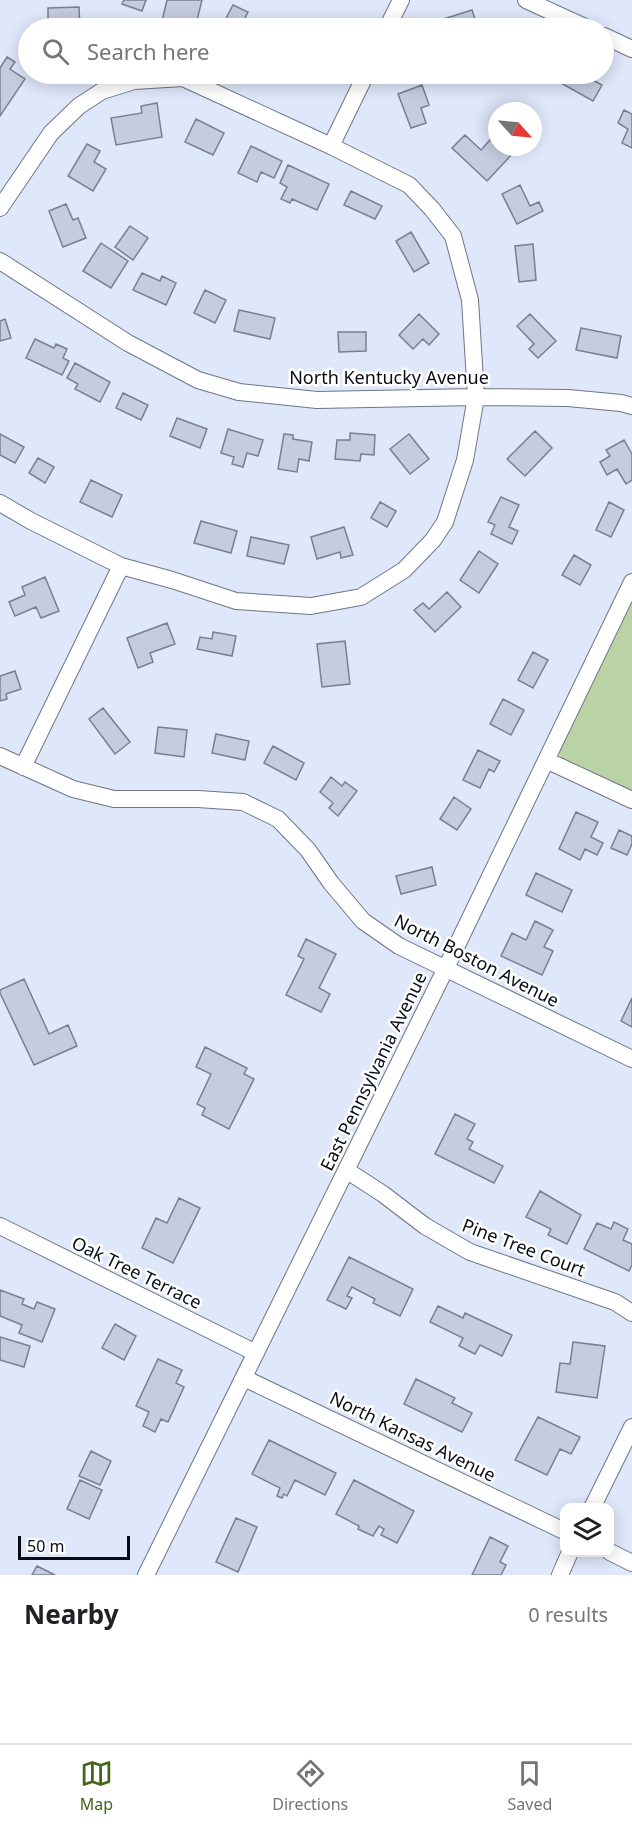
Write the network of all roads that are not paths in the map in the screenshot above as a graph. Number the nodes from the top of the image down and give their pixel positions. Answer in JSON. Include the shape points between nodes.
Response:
{"nodes":[{"id":1,"x":401,"y":0,"type":"edge"},
{"id":2,"x":526,"y":0,"type":"edge"},
{"id":3,"x":392,"y":18,"type":"edge"},
{"id":4,"x":565,"y":18,"type":"edge"},
{"id":5,"x":614,"y":41,"type":"edge"},
{"id":6,"x":632,"y":50,"type":"edge"},
{"id":7,"x":124,"y":84,"type":"edge"},
{"id":8,"x":196,"y":84,"type":"edge"},
{"id":9,"x":361,"y":84,"type":"edge"},
{"id":10,"x":332,"y":146,"type":"junction"},
{"id":11,"x":0,"y":208,"type":"edge"},
{"id":12,"x":0,"y":261,"type":"edge"},
{"id":13,"x":476,"y":397,"type":"junction"},
{"id":14,"x":632,"y":406,"type":"edge"},
{"id":15,"x":0,"y":503,"type":"edge"},
{"id":16,"x":121,"y":566,"type":"junction"},
{"id":17,"x":632,"y":582,"type":"edge"},
{"id":18,"x":0,"y":756,"type":"edge"},
{"id":19,"x":546,"y":760,"type":"junction"},
{"id":20,"x":23,"y":767,"type":"junction"},
{"id":21,"x":632,"y":801,"type":"edge"},
{"id":22,"x":446,"y":968,"type":"junction"},
{"id":23,"x":632,"y":1059,"type":"edge"},
{"id":24,"x":346,"y":1170,"type":"junction"},
{"id":25,"x":0,"y":1226,"type":"edge"},
{"id":26,"x":632,"y":1313,"type":"edge"},
{"id":27,"x":256,"y":1353,"type":"junction"},
{"id":28,"x":244,"y":1378,"type":"junction"},
{"id":29,"x":632,"y":1427,"type":"edge"},
{"id":30,"x":594,"y":1503,"type":"edge"},
{"id":31,"x":560,"y":1529,"type":"edge"},
{"id":32,"x":614,"y":1554,"type":"edge"},
{"id":33,"x":568,"y":1557,"type":"edge"},
{"id":34,"x":632,"y":1563,"type":"edge"},
{"id":35,"x":146,"y":1575,"type":"edge"},
{"id":36,"x":560,"y":1575,"type":"edge"}],
"edges":[{"from":1,"to":3,"type":"street"},
{"from":2,"to":4,"type":"street"},
{"from":5,"to":6,"type":"street"},
{"from":7,"to":11,"type":"street","via":[[102,91],[79,106],[51,133]]},
{"from":8,"to":10,"type":"street"},
{"from":9,"to":10,"type":"street"},
{"from":10,"to":13,"type":"street","via":[[409,185],[453,236],[470,300]]},
{"from":12,"to":13,"type":"street","name":"North Kentucky Avenue","via":[[128,343],[198,380],[239,392],[316,400]]},
{"from":13,"to":14,"type":"street","name":"North Kentucky Avenue","via":[[568,399]]},
{"from":13,"to":16,"type":"street","via":[[465,460],[445,522],[404,570],[361,597],[311,606],[236,601]]},
{"from":15,"to":16,"type":"street"},
{"from":16,"to":20,"type":"street"},
{"from":17,"to":19,"type":"street","name":"East Pennsylvania Avenue"},
{"from":18,"to":20,"type":"street","name":"North Boston Avenue"},
{"from":19,"to":21,"type":"street"},
{"from":19,"to":22,"type":"street","name":"East Pennsylvania Avenue"},
{"from":20,"to":22,"type":"street","name":"North Boston Avenue","via":[[73,789],[114,800],[243,802],[278,819],[308,850],[363,921],[399,946]]},
{"from":22,"to":23,"type":"street","name":"North Boston Avenue"},
{"from":22,"to":24,"type":"street","name":"East Pennsylvania Avenue"},
{"from":24,"to":26,"type":"street","name":"Pine Tree Court","via":[[425,1226],[470,1252],[615,1302]]},
{"from":24,"to":27,"type":"street","name":"East Pennsylvania Avenue"},
{"from":25,"to":27,"type":"street","name":"Oak Tree Terrace"},
{"from":27,"to":28,"type":"street","name":"East Pennsylvania Avenue"},
{"from":28,"to":31,"type":"street","name":"North Kansas Avenue"},
{"from":28,"to":35,"type":"street","name":"East Pennsylvania Avenue"},
{"from":29,"to":30,"type":"street"},
{"from":32,"to":34,"type":"street"},
{"from":33,"to":36,"type":"street"}]}
